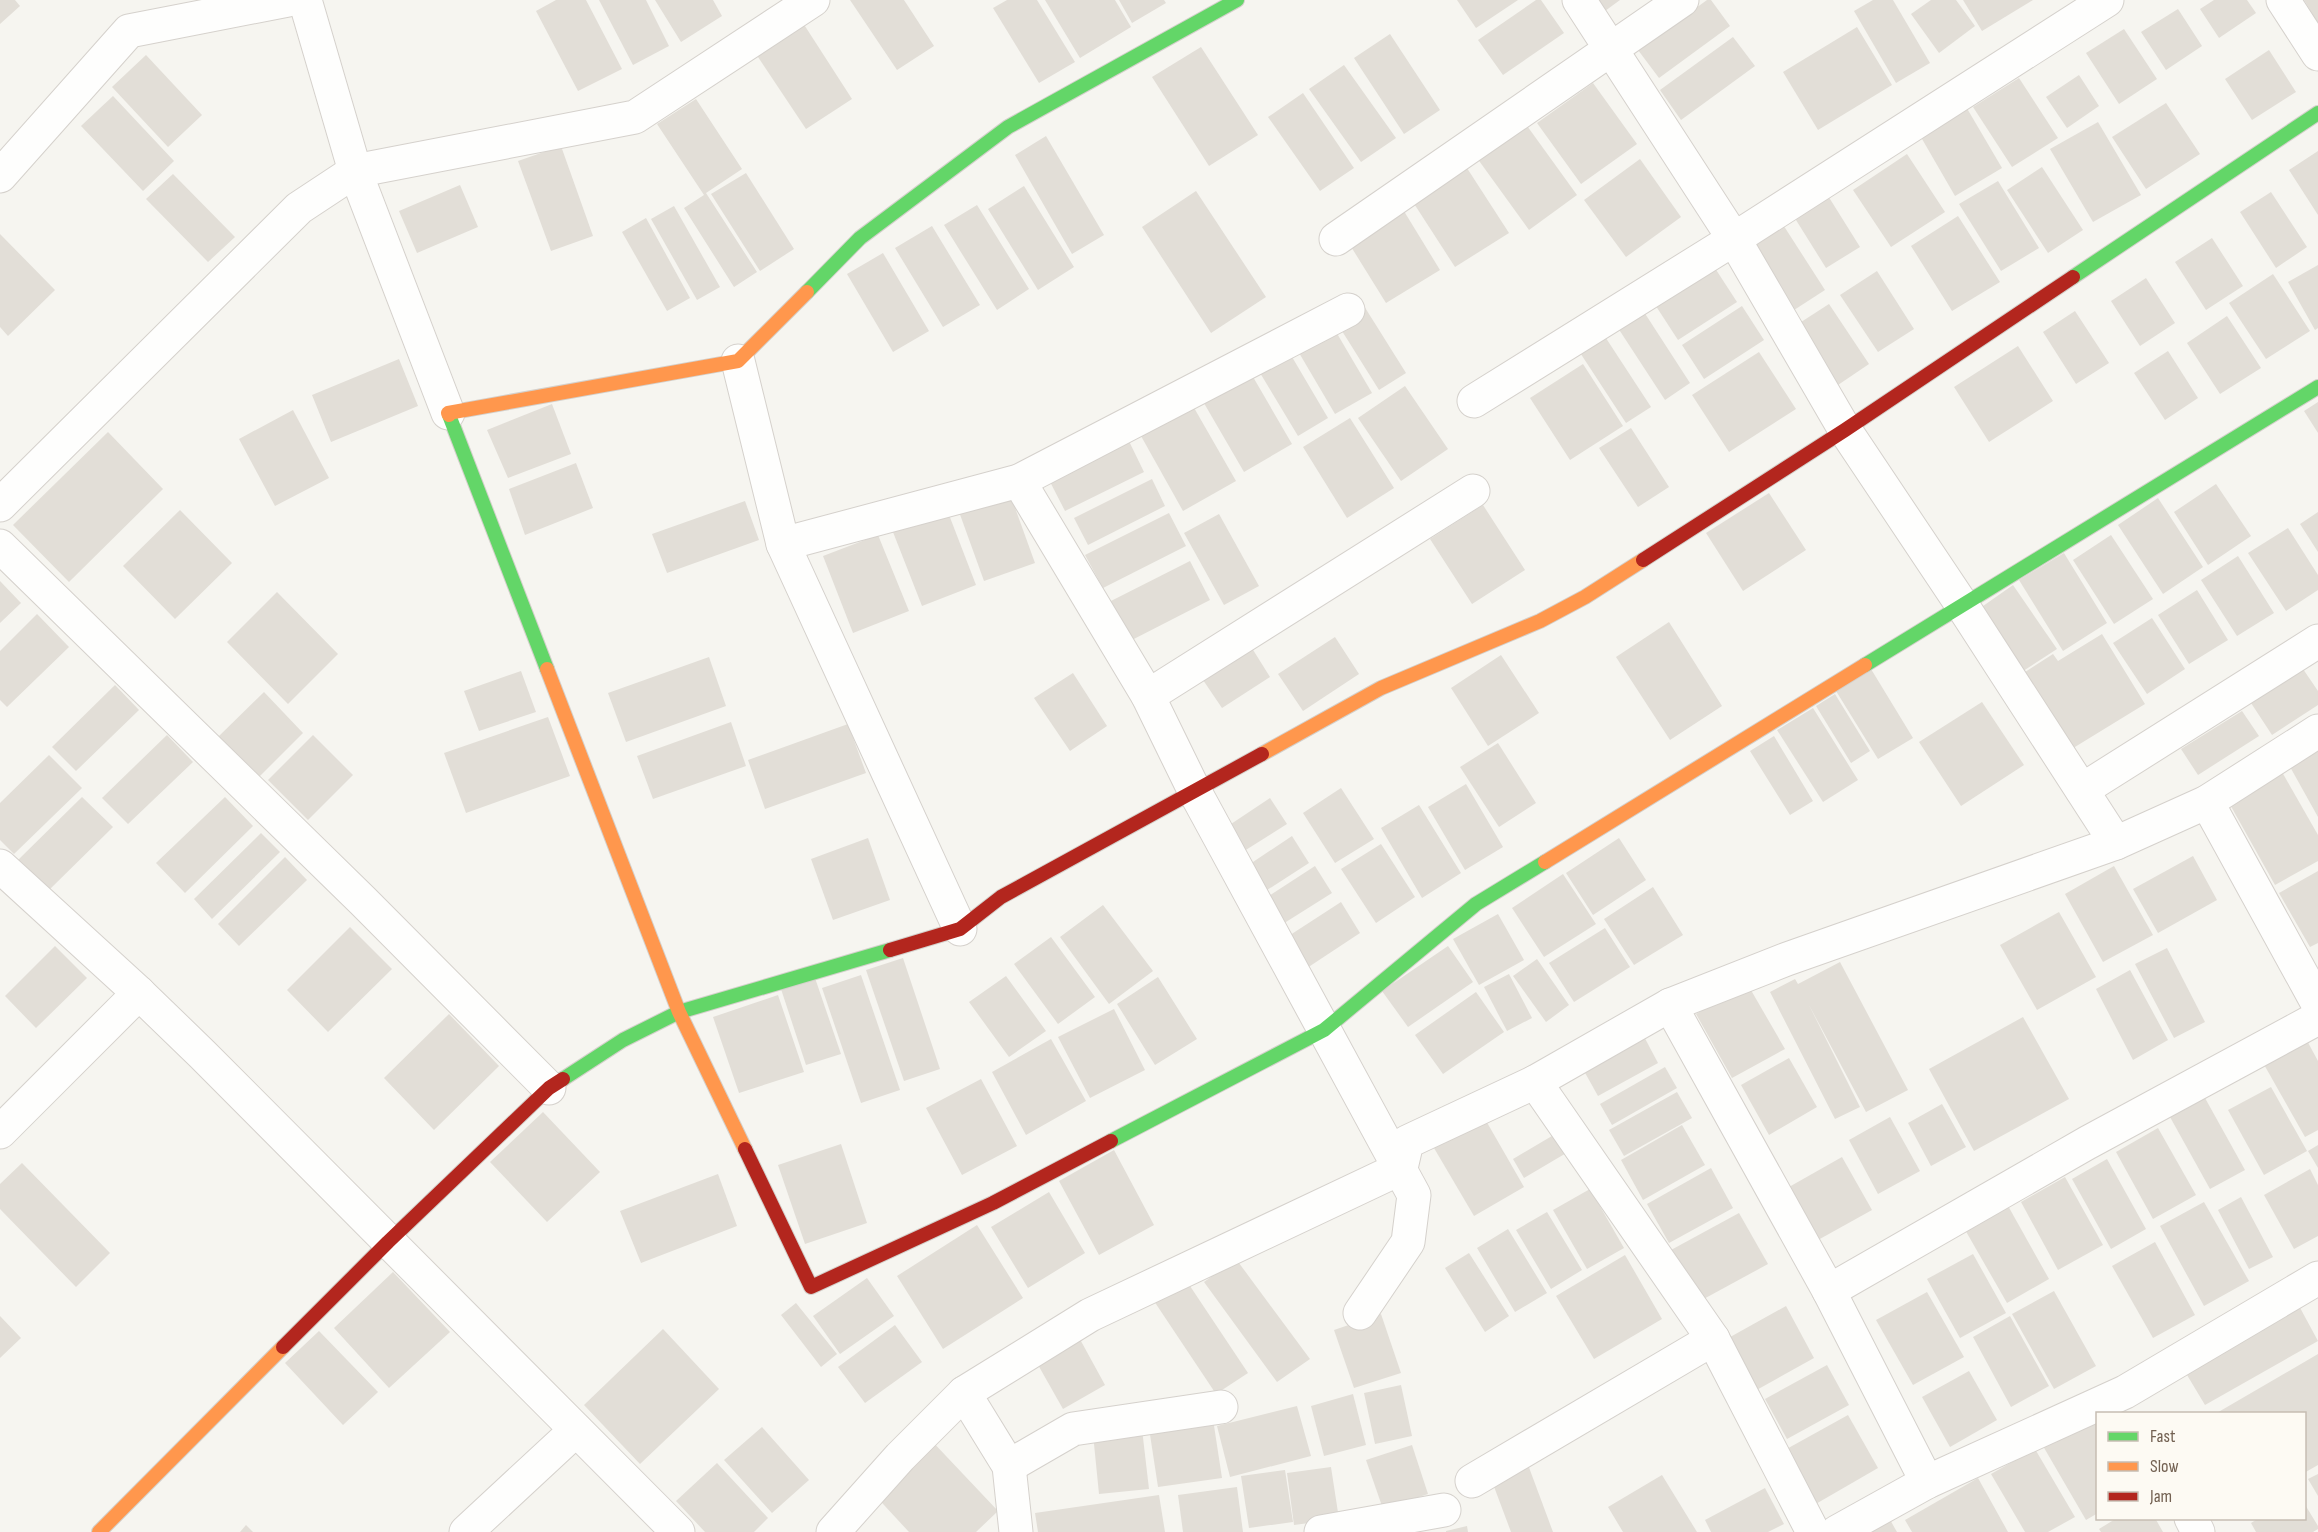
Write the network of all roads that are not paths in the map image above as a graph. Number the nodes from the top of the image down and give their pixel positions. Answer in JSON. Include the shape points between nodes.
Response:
{"nodes":[{"id":1,"x":288,"y":0,"type":"edge"},
{"id":2,"x":305,"y":0,"type":"edge"},
{"id":3,"x":813,"y":0,"type":"edge"},
{"id":4,"x":1237,"y":0,"type":"edge"},
{"id":5,"x":1580,"y":0,"type":"edge"},
{"id":6,"x":1682,"y":0,"type":"edge"},
{"id":7,"x":2107,"y":0,"type":"edge"},
{"id":8,"x":2283,"y":0,"type":"edge"},
{"id":9,"x":1612,"y":48,"type":"junction"},
{"id":10,"x":2318,"y":54,"type":"edge"},
{"id":11,"x":2318,"y":113,"type":"edge"},
{"id":12,"x":355,"y":171,"type":"junction"},
{"id":13,"x":0,"y":176,"type":"edge"},
{"id":14,"x":1336,"y":239,"type":"dead end"},
{"id":15,"x":1734,"y":239,"type":"junction"},
{"id":16,"x":1348,"y":310,"type":"dead end"},
{"id":17,"x":738,"y":362,"type":"junction"},
{"id":18,"x":2318,"y":387,"type":"edge"},
{"id":19,"x":1474,"y":401,"type":"dead end"},
{"id":20,"x":448,"y":413,"type":"junction"},
{"id":21,"x":1845,"y":430,"type":"junction"},
{"id":22,"x":1019,"y":481,"type":"junction"},
{"id":23,"x":1473,"y":491,"type":"dead end"},
{"id":24,"x":0,"y":505,"type":"edge"},
{"id":25,"x":783,"y":544,"type":"junction"},
{"id":26,"x":0,"y":546,"type":"edge"},
{"id":27,"x":1962,"y":605,"type":"junction"},
{"id":28,"x":2318,"y":640,"type":"edge"},
{"id":29,"x":1148,"y":696,"type":"junction"},
{"id":30,"x":2318,"y":732,"type":"edge"},
{"id":31,"x":1194,"y":790,"type":"junction"},
{"id":32,"x":2082,"y":790,"type":"junction"},
{"id":33,"x":2206,"y":801,"type":"junction"},
{"id":34,"x":2116,"y":843,"type":"junction"},
{"id":35,"x":0,"y":866,"type":"edge"},
{"id":36,"x":960,"y":929,"type":"junction"},
{"id":37,"x":139,"y":993,"type":"junction"},
{"id":38,"x":2318,"y":1004,"type":"edge"},
{"id":39,"x":1670,"y":1005,"type":"junction"},
{"id":40,"x":679,"y":1012,"type":"junction"},
{"id":41,"x":2318,"y":1018,"type":"edge"},
{"id":42,"x":1324,"y":1030,"type":"junction"},
{"id":43,"x":1535,"y":1082,"type":"junction"},
{"id":44,"x":549,"y":1088,"type":"junction"},
{"id":45,"x":0,"y":1132,"type":"edge"},
{"id":46,"x":1401,"y":1168,"type":"junction"},
{"id":47,"x":387,"y":1242,"type":"junction"},
{"id":48,"x":2317,"y":1280,"type":"edge"},
{"id":49,"x":1828,"y":1291,"type":"junction"},
{"id":50,"x":1360,"y":1313,"type":"dead end"},
{"id":51,"x":1713,"y":1339,"type":"junction"},
{"id":52,"x":964,"y":1393,"type":"junction"},
{"id":53,"x":2131,"y":1403,"type":"edge"},
{"id":54,"x":1221,"y":1407,"type":"dead end"},
{"id":55,"x":2108,"y":1412,"type":"edge"},
{"id":56,"x":2096,"y":1417,"type":"edge"},
{"id":57,"x":576,"y":1430,"type":"junction"},
{"id":58,"x":1009,"y":1466,"type":"junction"},
{"id":59,"x":1472,"y":1481,"type":"dead end"},
{"id":60,"x":1927,"y":1482,"type":"junction"},
{"id":61,"x":1444,"y":1510,"type":"dead end"},
{"id":62,"x":99,"y":1532,"type":"edge"},
{"id":63,"x":466,"y":1532,"type":"edge"},
{"id":64,"x":678,"y":1532,"type":"edge"},
{"id":65,"x":833,"y":1532,"type":"edge"},
{"id":66,"x":1016,"y":1532,"type":"edge"},
{"id":67,"x":1322,"y":1532,"type":"edge"},
{"id":68,"x":1813,"y":1532,"type":"edge"},
{"id":69,"x":1837,"y":1532,"type":"edge"}],
"edges":[{"from":1,"to":13,"type":"street","via":[[129,31]]},
{"from":2,"to":12,"type":"street"},
{"from":3,"to":12,"type":"street","via":[[635,117]]},
{"from":4,"to":17,"type":"street","via":[[1008,127],[860,238]]},
{"from":5,"to":9,"type":"street"},
{"from":6,"to":9,"type":"street"},
{"from":7,"to":15,"type":"street"},
{"from":8,"to":10,"type":"street"},
{"from":9,"to":14,"type":"street"},
{"from":9,"to":15,"type":"street"},
{"from":11,"to":21,"type":"street"},
{"from":12,"to":20,"type":"street"},
{"from":12,"to":24,"type":"street","via":[[299,208]]},
{"from":15,"to":19,"type":"street"},
{"from":15,"to":21,"type":"street"},
{"from":16,"to":22,"type":"street"},
{"from":17,"to":20,"type":"street"},
{"from":17,"to":25,"type":"street"},
{"from":18,"to":27,"type":"street"},
{"from":20,"to":40,"type":"street"},
{"from":21,"to":27,"type":"street"},
{"from":21,"to":31,"type":"street","via":[[1586,597],[1540,621],[1381,688]]},
{"from":22,"to":25,"type":"street"},
{"from":22,"to":29,"type":"street"},
{"from":23,"to":29,"type":"street"},
{"from":25,"to":36,"type":"street"},
{"from":26,"to":44,"type":"street"},
{"from":27,"to":32,"type":"street"},
{"from":27,"to":42,"type":"street","via":[[1476,904]]},
{"from":28,"to":32,"type":"street"},
{"from":29,"to":31,"type":"street"},
{"from":30,"to":33,"type":"street"},
{"from":31,"to":36,"type":"street","via":[[1001,897]]},
{"from":31,"to":42,"type":"street"},
{"from":32,"to":34,"type":"street"},
{"from":33,"to":34,"type":"street"},
{"from":33,"to":38,"type":"street"},
{"from":34,"to":39,"type":"street","via":[[1788,958]]},
{"from":35,"to":37,"type":"street"},
{"from":36,"to":40,"type":"street"},
{"from":37,"to":45,"type":"street"},
{"from":37,"to":47,"type":"street"},
{"from":39,"to":43,"type":"street"},
{"from":39,"to":49,"type":"street"},
{"from":40,"to":42,"type":"street","via":[[811,1287],[993,1203]]},
{"from":40,"to":44,"type":"street","via":[[623,1040]]},
{"from":41,"to":49,"type":"street"},
{"from":42,"to":46,"type":"street"},
{"from":43,"to":46,"type":"street","via":[[1407,1142]]},
{"from":43,"to":51,"type":"street"},
{"from":44,"to":47,"type":"street"},
{"from":46,"to":50,"type":"street","via":[[1414,1195],[1408,1242]]},
{"from":46,"to":52,"type":"street","via":[[1090,1315]]},
{"from":47,"to":57,"type":"street"},
{"from":47,"to":62,"type":"street"},
{"from":48,"to":53,"type":"street"},
{"from":49,"to":60,"type":"street"},
{"from":51,"to":59,"type":"street"},
{"from":51,"to":68,"type":"street"},
{"from":52,"to":58,"type":"street"},
{"from":52,"to":65,"type":"street"},
{"from":53,"to":55,"type":"street"},
{"from":54,"to":58,"type":"street","via":[[1073,1429]]},
{"from":56,"to":60,"type":"street"},
{"from":57,"to":63,"type":"street"},
{"from":57,"to":64,"type":"street"},
{"from":58,"to":66,"type":"street"},
{"from":60,"to":69,"type":"street"},
{"from":61,"to":67,"type":"street"}]}
